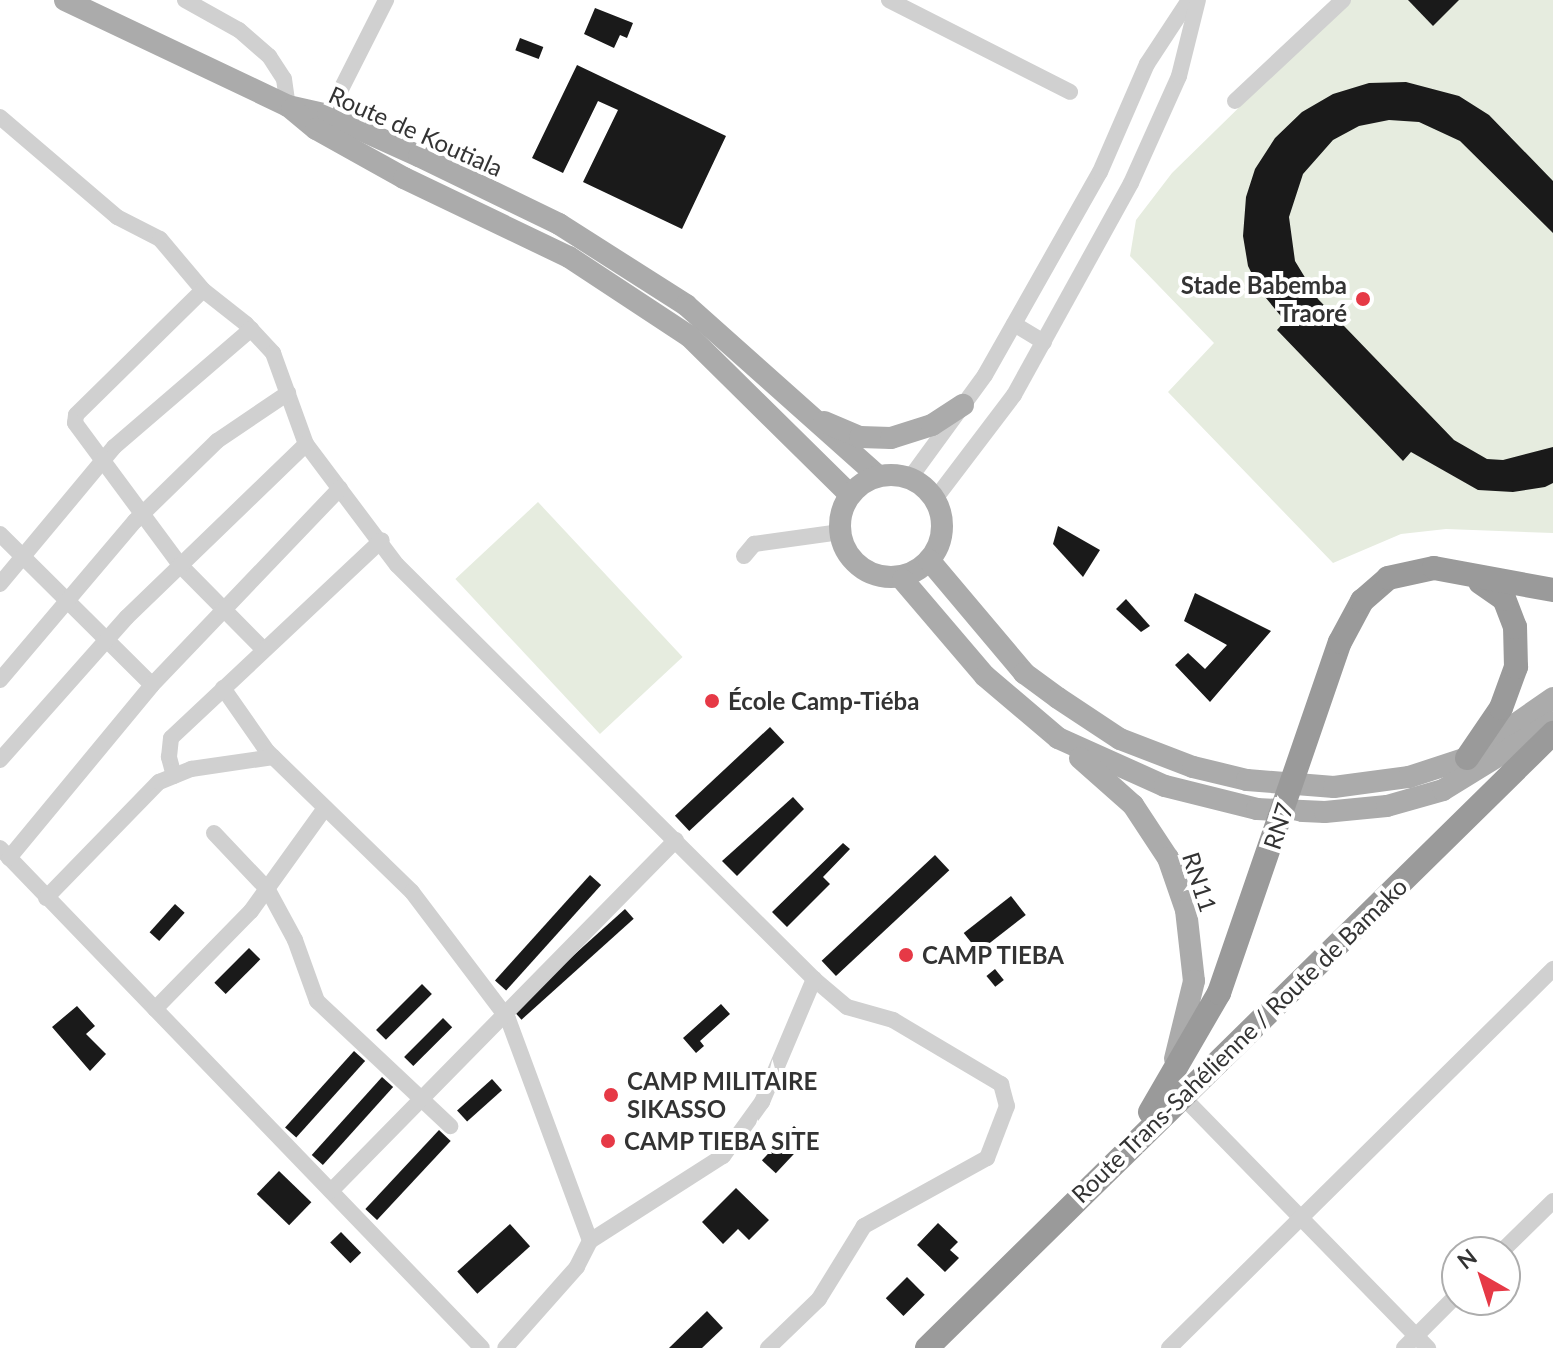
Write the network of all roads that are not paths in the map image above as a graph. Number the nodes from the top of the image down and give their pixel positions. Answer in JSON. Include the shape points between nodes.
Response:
{"nodes":[{"id":1,"x":65,"y":0,"type":"edge"},
{"id":2,"x":185,"y":0,"type":"edge"},
{"id":3,"x":386,"y":0,"type":"edge"},
{"id":4,"x":889,"y":0,"type":"edge"},
{"id":5,"x":1189,"y":0,"type":"edge"},
{"id":6,"x":1198,"y":0,"type":"edge"},
{"id":7,"x":1343,"y":0,"type":"edge"},
{"id":8,"x":1070,"y":92,"type":"dead end"},
{"id":9,"x":1235,"y":101,"type":"dead end"},
{"id":10,"x":288,"y":106,"type":"junction"},
{"id":11,"x":328,"y":115,"type":"junction"},
{"id":12,"x":0,"y":117,"type":"edge"},
{"id":13,"x":203,"y":290,"type":"junction"},
{"id":14,"x":1014,"y":324,"type":"junction"},
{"id":15,"x":251,"y":329,"type":"junction"},
{"id":16,"x":1044,"y":342,"type":"junction"},
{"id":17,"x":777,"y":383,"type":"junction"},
{"id":18,"x":288,"y":393,"type":"junction"},
{"id":19,"x":963,"y":405,"type":"junction"},
{"id":20,"x":306,"y":444,"type":"junction"},
{"id":21,"x":105,"y":464,"type":"junction"},
{"id":22,"x":878,"y":476,"type":"junction"},
{"id":23,"x":910,"y":478,"type":"junction"},
{"id":24,"x":340,"y":488,"type":"junction"},
{"id":25,"x":850,"y":495,"type":"junction"},
{"id":26,"x":935,"y":499,"type":"junction"},
{"id":27,"x":141,"y":515,"type":"junction"},
{"id":28,"x":840,"y":532,"type":"junction"},
{"id":29,"x":0,"y":534,"type":"edge"},
{"id":30,"x":382,"y":540,"type":"junction"},
{"id":31,"x":22,"y":556,"type":"junction"},
{"id":32,"x":744,"y":556,"type":"dead end"},
{"id":33,"x":929,"y":560,"type":"junction"},
{"id":34,"x":180,"y":565,"type":"junction"},
{"id":35,"x":1468,"y":573,"type":"junction"},
{"id":36,"x":903,"y":580,"type":"junction"},
{"id":37,"x":0,"y":584,"type":"edge"},
{"id":38,"x":1553,"y":590,"type":"edge"},
{"id":39,"x":67,"y":600,"type":"junction"},
{"id":40,"x":224,"y":610,"type":"junction"},
{"id":41,"x":106,"y":639,"type":"junction"},
{"id":42,"x":263,"y":649,"type":"junction"},
{"id":43,"x":0,"y":680,"type":"edge"},
{"id":44,"x":152,"y":685,"type":"junction"},
{"id":45,"x":223,"y":688,"type":"junction"},
{"id":46,"x":1553,"y":698,"type":"edge"},
{"id":47,"x":1553,"y":722,"type":"edge"},
{"id":48,"x":1553,"y":733,"type":"edge"},
{"id":49,"x":1058,"y":738,"type":"junction"},
{"id":50,"x":273,"y":757,"type":"junction"},
{"id":51,"x":1467,"y":758,"type":"junction"},
{"id":52,"x":0,"y":760,"type":"edge"},
{"id":53,"x":174,"y":776,"type":"junction"},
{"id":54,"x":325,"y":808,"type":"junction"},
{"id":55,"x":214,"y":833,"type":"dead end"},
{"id":56,"x":676,"y":840,"type":"junction"},
{"id":57,"x":5,"y":853,"type":"edge"},
{"id":58,"x":268,"y":890,"type":"junction"},
{"id":59,"x":46,"y":898,"type":"junction"},
{"id":60,"x":1553,"y":969,"type":"edge"},
{"id":61,"x":814,"y":979,"type":"junction"},
{"id":62,"x":155,"y":1009,"type":"junction"},
{"id":63,"x":505,"y":1015,"type":"junction"},
{"id":64,"x":1176,"y":1088,"type":"junction"},
{"id":65,"x":422,"y":1099,"type":"junction"},
{"id":66,"x":450,"y":1126,"type":"dead end"},
{"id":67,"x":1127,"y":1148,"type":"joint"},
{"id":68,"x":331,"y":1191,"type":"junction"},
{"id":69,"x":1553,"y":1201,"type":"edge"},
{"id":70,"x":1302,"y":1217,"type":"junction"},
{"id":71,"x":1517,"y":1236,"type":"edge"},
{"id":72,"x":590,"y":1241,"type":"junction"},
{"id":73,"x":1441,"y":1314,"type":"edge"},
{"id":74,"x":1416,"y":1344,"type":"edge"},
{"id":75,"x":482,"y":1348,"type":"edge"},
{"id":76,"x":505,"y":1348,"type":"edge"},
{"id":77,"x":768,"y":1348,"type":"edge"},
{"id":78,"x":927,"y":1348,"type":"edge"},
{"id":79,"x":1169,"y":1348,"type":"edge"}],
"edges":[{"from":1,"to":10,"type":"main road"},
{"from":2,"to":10,"type":"street","via":[[239,30],[269,56],[284,79]]},
{"from":3,"to":11,"type":"street"},
{"from":4,"to":8,"type":"street"},
{"from":5,"to":14,"type":"street","via":[[1147,64],[1100,172]]},
{"from":6,"to":16,"type":"street","via":[[1179,76],[1143,156]]},
{"from":7,"to":9,"type":"street"},
{"from":10,"to":11,"type":"main road","name":"Route de Koutiala"},
{"from":10,"to":25,"type":"main road","name":"Route de Koutiala","via":[[316,129],[404,178],[569,257],[666,321],[739,381]]},
{"from":11,"to":17,"type":"main road","name":"Route de Koutiala","via":[[559,224],[686,305]]},
{"from":12,"to":13,"type":"street","via":[[117,217],[160,239]]},
{"from":13,"to":15,"type":"street"},
{"from":13,"to":21,"type":"street","via":[[76,415],[75,423]]},
{"from":14,"to":16,"type":"street"},
{"from":14,"to":19,"type":"street"},
{"from":15,"to":18,"type":"street","via":[[273,353]]},
{"from":15,"to":21,"type":"street","via":[[142,419]]},
{"from":16,"to":26,"type":"street","via":[[1014,395]]},
{"from":17,"to":19,"type":"main road","via":[[828,425],[860,437],[919,431]]},
{"from":17,"to":22,"type":"main road","name":"Route de Koutiala","via":[[854,460]]},
{"from":18,"to":20,"type":"street"},
{"from":18,"to":27,"type":"street","via":[[217,441]]},
{"from":19,"to":23,"type":"street"},
{"from":20,"to":24,"type":"street"},
{"from":20,"to":34,"type":"street"},
{"from":21,"to":27,"type":"street"},
{"from":21,"to":31,"type":"street"},
{"from":22,"to":23,"type":"main road"},
{"from":22,"to":25,"type":"main road"},
{"from":23,"to":26,"type":"main road"},
{"from":24,"to":30,"type":"street"},
{"from":24,"to":40,"type":"street"},
{"from":25,"to":28,"type":"main road","via":[[842,509]]},
{"from":26,"to":33,"type":"main road","via":[[942,530]]},
{"from":27,"to":34,"type":"street"},
{"from":27,"to":39,"type":"street"},
{"from":28,"to":32,"type":"street","via":[[754,544]]},
{"from":28,"to":36,"type":"main road","via":[[851,559],[864,570]]},
{"from":29,"to":31,"type":"street"},
{"from":30,"to":42,"type":"street"},
{"from":30,"to":56,"type":"street","via":[[397,565]]},
{"from":31,"to":37,"type":"street"},
{"from":31,"to":39,"type":"street"},
{"from":33,"to":36,"type":"main road"},
{"from":33,"to":51,"type":"main road","via":[[1024,673],[1120,739],[1193,767],[1268,785],[1334,787],[1409,777]]},
{"from":34,"to":40,"type":"street"},
{"from":34,"to":41,"type":"street"},
{"from":35,"to":38,"type":"highway","name":"RN7"},
{"from":35,"to":51,"type":"highway","name":"RN7","via":[[1504,599],[1515,627],[1516,667],[1501,708]]},
{"from":35,"to":64,"type":"highway","name":"RN7","via":[[1434,568],[1403,572],[1362,601],[1340,642],[1219,993]]},
{"from":36,"to":49,"type":"main road","number":"RN11","via":[[985,676]]},
{"from":39,"to":41,"type":"street"},
{"from":39,"to":43,"type":"street"},
{"from":40,"to":42,"type":"street"},
{"from":40,"to":44,"type":"street"},
{"from":41,"to":44,"type":"street"},
{"from":41,"to":52,"type":"street"},
{"from":42,"to":45,"type":"street"},
{"from":44,"to":57,"type":"street"},
{"from":45,"to":50,"type":"street","via":[[243,723]]},
{"from":45,"to":53,"type":"street","via":[[171,738]]},
{"from":46,"to":51,"type":"main road"},
{"from":47,"to":49,"type":"main road","number":"RN11","via":[[1443,790],[1387,806],[1325,812],[1257,809],[1165,786]]},
{"from":48,"to":64,"type":"highway","name":"Route Trans-Sahélienne / Route de Bamako"},
{"from":49,"to":64,"type":"main road","name":"RN11","number":"RN11","via":[[1133,805],[1168,858],[1186,910],[1194,981]]},
{"from":50,"to":53,"type":"street","via":[[231,760]]},
{"from":50,"to":54,"type":"street"},
{"from":53,"to":59,"type":"street","via":[[159,782]]},
{"from":54,"to":58,"type":"street"},
{"from":54,"to":63,"type":"street","via":[[412,892]]},
{"from":55,"to":58,"type":"street"},
{"from":56,"to":61,"type":"street"},
{"from":56,"to":63,"type":"street"},
{"from":57,"to":59,"type":"street"},
{"from":58,"to":62,"type":"street"},
{"from":58,"to":65,"type":"street","via":[[295,940],[317,1001]]},
{"from":59,"to":62,"type":"street"},
{"from":60,"to":70,"type":"street"},
{"from":61,"to":72,"type":"street","via":[[762,1102],[723,1156]]},
{"from":61,"to":77,"type":"street","via":[[847,1007],[893,1020],[1001,1084],[1007,1106],[987,1158],[864,1226],[819,1299]]},
{"from":62,"to":68,"type":"street"},
{"from":63,"to":65,"type":"street"},
{"from":63,"to":72,"type":"street"},
{"from":64,"to":67,"type":"highway","name":"RN7"},
{"from":64,"to":70,"type":"street"},
{"from":65,"to":66,"type":"street"},
{"from":65,"to":68,"type":"street"},
{"from":67,"to":78,"type":"highway","name":"Route Trans-Sahélienne / Route de Bamako"},
{"from":68,"to":75,"type":"street"},
{"from":69,"to":71,"type":"street"},
{"from":70,"to":74,"type":"street"},
{"from":70,"to":79,"type":"street"},
{"from":72,"to":76,"type":"street","via":[[577,1267]]},
{"from":73,"to":74,"type":"street"}]}
